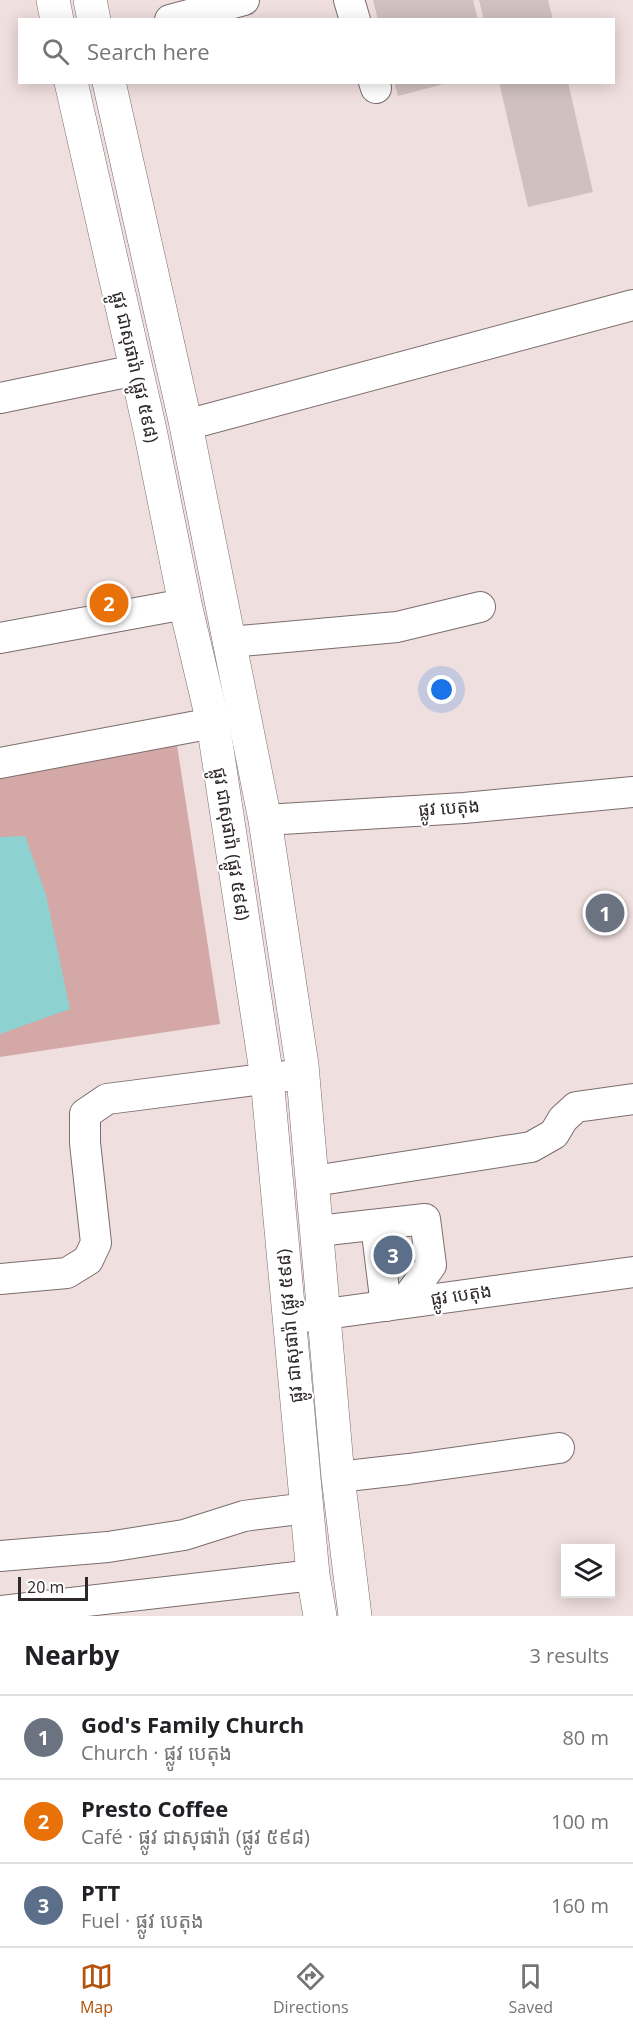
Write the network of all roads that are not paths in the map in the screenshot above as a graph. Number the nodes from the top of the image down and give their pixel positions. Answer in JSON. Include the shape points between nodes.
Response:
{"nodes":[{"id":1,"x":52,"y":0,"type":"edge"},
{"id":2,"x":90,"y":0,"type":"edge"},
{"id":3,"x":244,"y":0,"type":"edge"},
{"id":4,"x":349,"y":0,"type":"edge"},
{"id":5,"x":56,"y":18,"type":"edge"},
{"id":6,"x":94,"y":18,"type":"edge"},
{"id":7,"x":177,"y":18,"type":"edge"},
{"id":8,"x":354,"y":18,"type":"edge"},
{"id":9,"x":71,"y":84,"type":"edge"},
{"id":10,"x":109,"y":84,"type":"edge"},
{"id":11,"x":633,"y":305,"type":"edge"},
{"id":12,"x":136,"y":370,"type":"junction"},
{"id":13,"x":0,"y":398,"type":"edge"},
{"id":14,"x":186,"y":425,"type":"junction"},
{"id":15,"x":202,"y":506,"type":"junction"},
{"id":16,"x":167,"y":513,"type":"junction"},
{"id":17,"x":185,"y":604,"type":"junction"},
{"id":18,"x":480,"y":607,"type":"dead end"},
{"id":19,"x":0,"y":638,"type":"edge"},
{"id":20,"x":230,"y":642,"type":"junction"},
{"id":21,"x":213,"y":723,"type":"junction"},
{"id":22,"x":0,"y":763,"type":"edge"},
{"id":23,"x":633,"y":792,"type":"edge"},
{"id":24,"x":265,"y":820,"type":"junction"},
{"id":25,"x":303,"y":1074,"type":"junction"},
{"id":26,"x":267,"y":1078,"type":"junction"},
{"id":27,"x":633,"y":1099,"type":"edge"},
{"id":28,"x":314,"y":1181,"type":"junction"},
{"id":29,"x":376,"y":1224,"type":"junction"},
{"id":30,"x":318,"y":1231,"type":"junction"},
{"id":31,"x":633,"y":1272,"type":"edge"},
{"id":32,"x":0,"y":1279,"type":"edge"},
{"id":33,"x":395,"y":1305,"type":"junction"},
{"id":34,"x":324,"y":1314,"type":"junction"},
{"id":35,"x":289,"y":1318,"type":"junction"},
{"id":36,"x":560,"y":1448,"type":"dead end"},
{"id":37,"x":338,"y":1477,"type":"junction"},
{"id":38,"x":307,"y":1508,"type":"junction"},
{"id":39,"x":0,"y":1556,"type":"edge"},
{"id":40,"x":313,"y":1575,"type":"junction"},
{"id":41,"x":0,"y":1611,"type":"edge"},
{"id":42,"x":320,"y":1616,"type":"edge"},
{"id":43,"x":355,"y":1616,"type":"edge"}],
"edges":[{"from":1,"to":5,"type":"main road"},
{"from":2,"to":6,"type":"main road"},
{"from":3,"to":7,"type":"street"},
{"from":4,"to":8,"type":"street"},
{"from":9,"to":12,"type":"main road","name":"ផ្លូវ ជាសុផារ៉ា (ផ្លូវ ៥៩៨)"},
{"from":10,"to":14,"type":"main road","name":"ផ្លូវ ជាសុផារ៉ា (ផ្លូវ ៥៩៨)"},
{"from":11,"to":14,"type":"street"},
{"from":12,"to":13,"type":"street"},
{"from":12,"to":16,"type":"main road","name":"ផ្លូវ ជាសុផារ៉ា (ផ្លូវ ៥៩៨)"},
{"from":14,"to":15,"type":"main road","name":"ផ្លូវ ជាសុផារ៉ា (ផ្លូវ ៥៩៨)"},
{"from":15,"to":16,"type":"main road"},
{"from":15,"to":20,"type":"main road","name":"ផ្លូវ ជាសុផារ៉ា (ផ្លូវ ៥៩៨)"},
{"from":16,"to":17,"type":"main road","name":"ផ្លូវ ជាសុផារ៉ា (ផ្លូវ ៥៩៨)"},
{"from":17,"to":19,"type":"street"},
{"from":17,"to":21,"type":"main road","name":"ផ្លូវ ជាសុផារ៉ា (ផ្លូវ ៥៩៨)"},
{"from":18,"to":20,"type":"street","via":[[397,627]]},
{"from":20,"to":24,"type":"main road","name":"ផ្លូវ ជាសុផារ៉ា (ផ្លូវ ៥៩៨)"},
{"from":21,"to":22,"type":"street"},
{"from":21,"to":26,"type":"main road","name":"ផ្លូវ ជាសុផារ៉ា (ផ្លូវ ៥៩៨)"},
{"from":23,"to":24,"type":"street","name":"ផ្លូវ បេតុង","via":[[464,808]]},
{"from":24,"to":25,"type":"main road","name":"ផ្លូវ ជាសុផារ៉ា (ផ្លូវ ៥៩៨)"},
{"from":25,"to":26,"type":"street"},
{"from":25,"to":28,"type":"main road","name":"ផ្លូវ ជាសុផារ៉ា (ផ្លូវ ៥៩៨)"},
{"from":26,"to":32,"type":"street","via":[[107,1099],[85,1114],[96,1243],[88,1260],[67,1273]]},
{"from":26,"to":35,"type":"main road","name":"ផ្លូវ ជាសុផារ៉ា (ផ្លូវ ៥៩៨)"},
{"from":27,"to":28,"type":"street","via":[[576,1107],[554,1134],[531,1147]]},
{"from":28,"to":30,"type":"main road","name":"ផ្លូវ ជាសុផារ៉ា (ផ្លូវ ៥៩៨)"},
{"from":29,"to":30,"type":"street"},
{"from":29,"to":33,"type":"street"},
{"from":29,"to":33,"type":"street","via":[[425,1219],[431,1265]]},
{"from":30,"to":34,"type":"main road","name":"ផ្លូវ ជាសុផារ៉ា (ផ្លូវ ៥៩៨)"},
{"from":31,"to":33,"type":"street","name":"ផ្លូវ បេតុង"},
{"from":33,"to":34,"type":"street","name":"ផ្លូវ បេតុង"},
{"from":34,"to":35,"type":"street","name":"ផ្លូវ បេតុង"},
{"from":34,"to":37,"type":"main road","name":"ផ្លូវ ជាសុផារ៉ា (ផ្លូវ ៥៩៨)"},
{"from":35,"to":38,"type":"main road","name":"ផ្លូវ ជាសុផារ៉ា (ផ្លូវ ៥៩៨)"},
{"from":36,"to":37,"type":"street"},
{"from":37,"to":43,"type":"main road","name":"ផ្លូវ ជាសុផារ៉ា (ផ្លូវ ៥៩៨)"},
{"from":38,"to":39,"type":"street","via":[[244,1516],[184,1535]]},
{"from":38,"to":40,"type":"main road","name":"ផ្លូវ ជាសុផារ៉ា (ផ្លូវ ៥៩៨)"},
{"from":40,"to":41,"type":"street"},
{"from":40,"to":42,"type":"main road","name":"ផ្លូវ ជាសុផារ៉ា (ផ្លូវ ៥៩៨)"}]}
